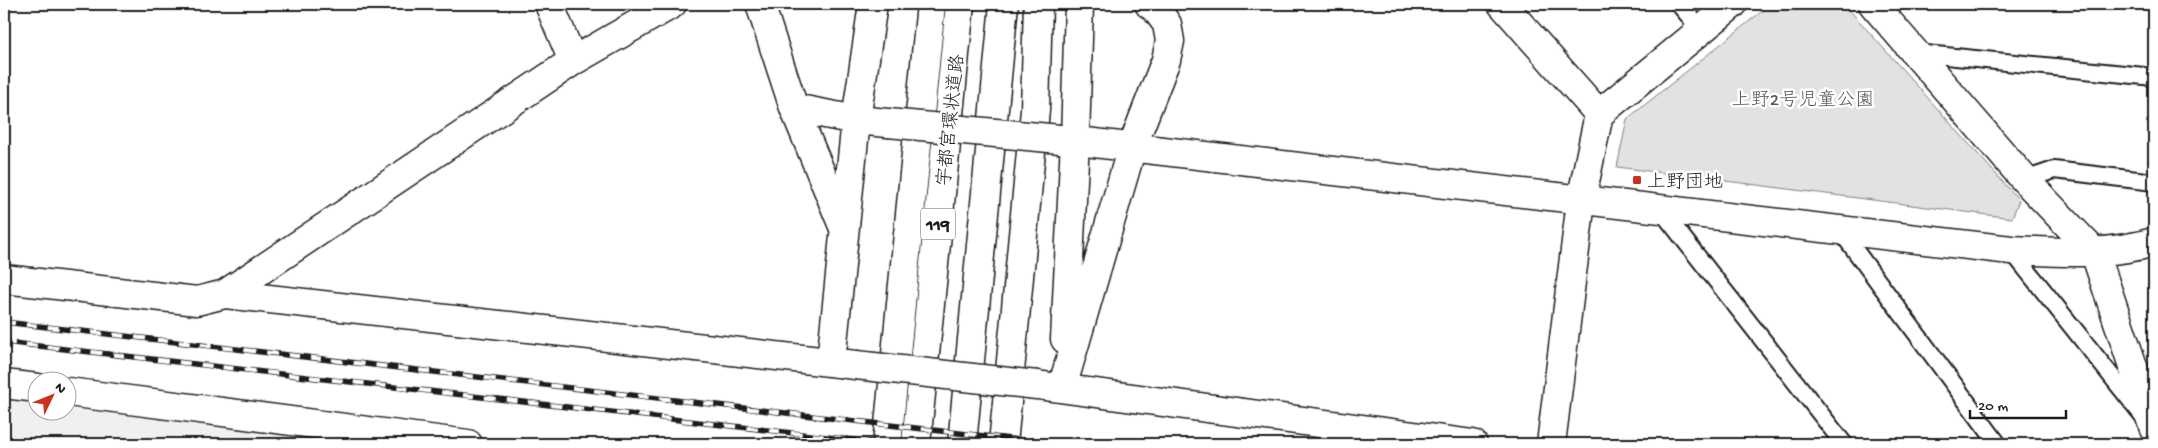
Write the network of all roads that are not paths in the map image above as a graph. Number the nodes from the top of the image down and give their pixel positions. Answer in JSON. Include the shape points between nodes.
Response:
{"nodes":[{"id":1,"x":549,"y":4,"type":"edge"},
{"id":2,"x":672,"y":4,"type":"edge"},
{"id":3,"x":760,"y":4,"type":"edge"},
{"id":4,"x":873,"y":4,"type":"edge"},
{"id":5,"x":930,"y":4,"type":"edge"},
{"id":6,"x":960,"y":4,"type":"edge"},
{"id":7,"x":1004,"y":4,"type":"edge"},
{"id":8,"x":1038,"y":4,"type":"edge"},
{"id":9,"x":1079,"y":4,"type":"edge"},
{"id":10,"x":1149,"y":4,"type":"edge"},
{"id":11,"x":1502,"y":4,"type":"edge"},
{"id":12,"x":1679,"y":4,"type":"edge"},
{"id":13,"x":1733,"y":4,"type":"edge"},
{"id":14,"x":1874,"y":4,"type":"edge"},
{"id":15,"x":1701,"y":30,"type":"junction"},
{"id":16,"x":1916,"y":53,"type":"junction"},
{"id":17,"x":573,"y":62,"type":"junction"},
{"id":18,"x":2154,"y":77,"type":"edge"},
{"id":19,"x":794,"y":108,"type":"junction"},
{"id":20,"x":1599,"y":114,"type":"junction"},
{"id":21,"x":856,"y":120,"type":"junction"},
{"id":22,"x":1068,"y":140,"type":"junction"},
{"id":23,"x":1132,"y":148,"type":"junction"},
{"id":24,"x":2025,"y":180,"type":"junction"},
{"id":25,"x":2154,"y":182,"type":"edge"},
{"id":26,"x":1581,"y":201,"type":"junction"},
{"id":27,"x":1661,"y":210,"type":"junction"},
{"id":28,"x":844,"y":230,"type":"junction"},
{"id":29,"x":1840,"y":230,"type":"junction"},
{"id":30,"x":2154,"y":242,"type":"edge"},
{"id":31,"x":2012,"y":250,"type":"junction"},
{"id":32,"x":2095,"y":253,"type":"junction"},
{"id":33,"x":4,"y":278,"type":"edge"},
{"id":34,"x":225,"y":294,"type":"junction"},
{"id":35,"x":843,"y":364,"type":"junction"},
{"id":36,"x":4,"y":384,"type":"edge"},
{"id":37,"x":28,"y":387,"type":"edge"},
{"id":38,"x":1050,"y":387,"type":"junction"},
{"id":39,"x":78,"y":393,"type":"edge"},
{"id":40,"x":2154,"y":430,"type":"edge"},
{"id":41,"x":468,"y":444,"type":"edge"},
{"id":42,"x":887,"y":444,"type":"edge"},
{"id":43,"x":916,"y":444,"type":"edge"},
{"id":44,"x":962,"y":444,"type":"edge"},
{"id":45,"x":1003,"y":444,"type":"edge"},
{"id":46,"x":1473,"y":444,"type":"edge"},
{"id":47,"x":1544,"y":444,"type":"edge"},
{"id":48,"x":1552,"y":444,"type":"edge"},
{"id":49,"x":1844,"y":444,"type":"edge"},
{"id":50,"x":1998,"y":444,"type":"edge"}],
"edges":[{"from":1,"to":17,"type":"main road"},
{"from":2,"to":17,"type":"main road"},
{"from":3,"to":19,"type":"main road"},
{"from":4,"to":21,"type":"main road"},
{"from":5,"to":42,"type":"main road"},
{"from":6,"to":43,"type":"main road","name":"宇都宮環状道路","number":"119"},
{"from":7,"to":44,"type":"main road","number":"119"},
{"from":8,"to":45,"type":"main road","via":[[1035,110]]},
{"from":9,"to":22,"type":"main road"},
{"from":10,"to":23,"type":"main road","via":[[1167,24],[1170,41],[1166,60]]},
{"from":11,"to":20,"type":"main road"},
{"from":12,"to":15,"type":"lane"},
{"from":13,"to":15,"type":"main road"},
{"from":14,"to":16,"type":"main road"},
{"from":15,"to":20,"type":"main road"},
{"from":16,"to":18,"type":"lane"},
{"from":16,"to":24,"type":"main road"},
{"from":17,"to":34,"type":"main road"},
{"from":19,"to":21,"type":"main road"},
{"from":19,"to":28,"type":"main road"},
{"from":20,"to":26,"type":"main road"},
{"from":21,"to":22,"type":"main road","bridge":true},
{"from":21,"to":28,"type":"main road"},
{"from":22,"to":23,"type":"main road"},
{"from":22,"to":38,"type":"main road"},
{"from":23,"to":26,"type":"main road"},
{"from":23,"to":38,"type":"main road"},
{"from":24,"to":25,"type":"lane","via":[[2054,170]]},
{"from":24,"to":32,"type":"main road"},
{"from":26,"to":27,"type":"main road"},
{"from":26,"to":48,"type":"main road"},
{"from":27,"to":29,"type":"main road"},
{"from":27,"to":49,"type":"lane"},
{"from":28,"to":35,"type":"main road"},
{"from":29,"to":31,"type":"main road"},
{"from":29,"to":50,"type":"lane"},
{"from":30,"to":32,"type":"main road"},
{"from":31,"to":32,"type":"main road"},
{"from":31,"to":40,"type":"lane"},
{"from":32,"to":40,"type":"main road"},
{"from":33,"to":34,"type":"main road","via":[[197,301]]},
{"from":34,"to":35,"type":"main road"},
{"from":35,"to":38,"type":"main road","bridge":true},
{"from":36,"to":37,"type":"main road"},
{"from":38,"to":46,"type":"main road"},
{"from":39,"to":41,"type":"main road"},
{"from":47,"to":48,"type":"main road"}]}
